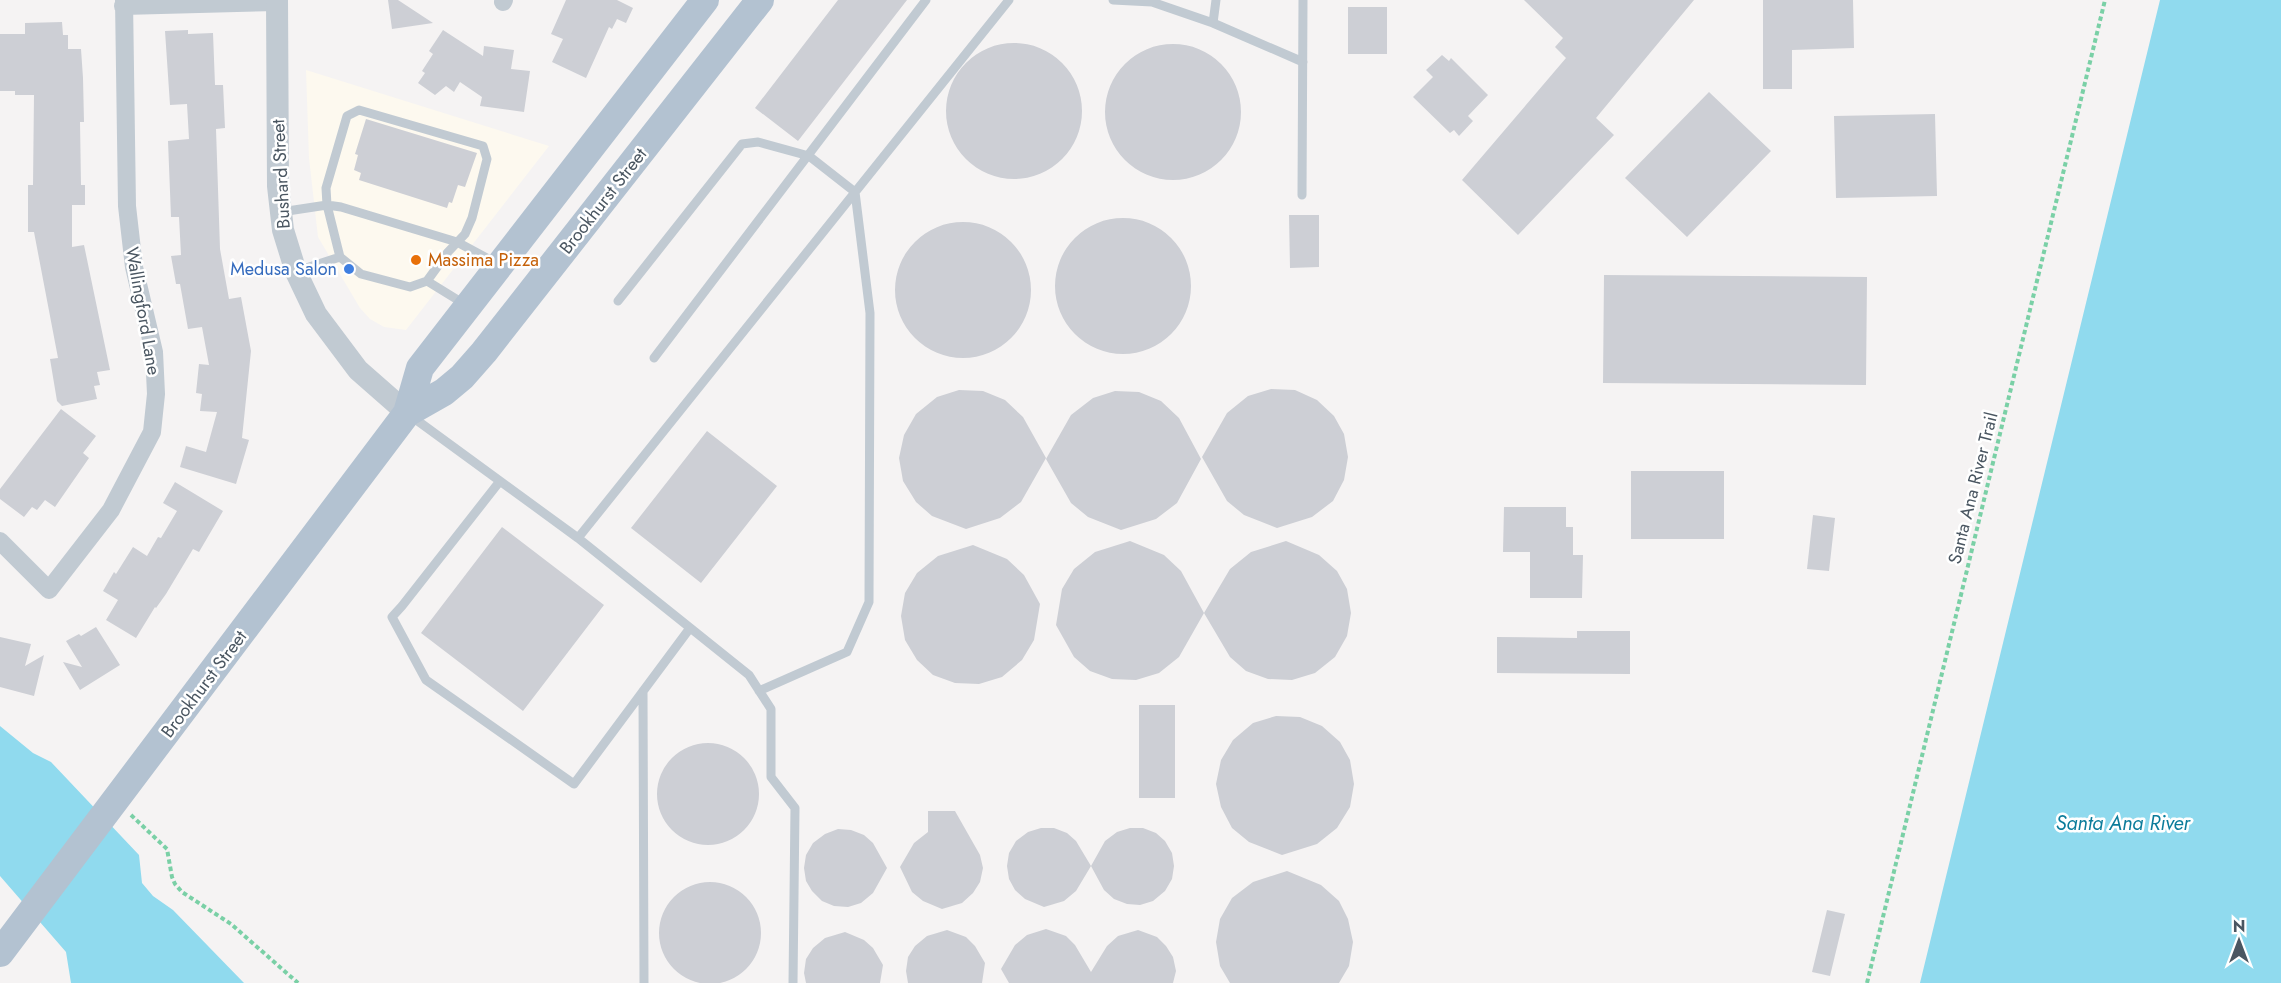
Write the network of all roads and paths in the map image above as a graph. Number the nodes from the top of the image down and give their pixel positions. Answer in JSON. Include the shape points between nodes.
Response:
{"nodes":[{"id":1,"x":705,"y":0,"type":"edge"},
{"id":2,"x":760,"y":0,"type":"edge"},
{"id":3,"x":926,"y":0,"type":"edge"},
{"id":4,"x":1009,"y":0,"type":"edge"},
{"id":5,"x":1113,"y":0,"type":"edge"},
{"id":6,"x":1216,"y":0,"type":"edge"},
{"id":7,"x":1303,"y":0,"type":"edge"},
{"id":8,"x":2105,"y":0,"type":"edge"},
{"id":9,"x":277,"y":1,"type":"edge"},
{"id":10,"x":124,"y":3,"type":"edge"},
{"id":11,"x":1213,"y":23,"type":"junction"},
{"id":12,"x":1303,"y":62,"type":"junction"},
{"id":13,"x":809,"y":156,"type":"junction"},
{"id":14,"x":855,"y":192,"type":"junction"},
{"id":15,"x":1302,"y":195,"type":"dead end"},
{"id":16,"x":327,"y":205,"type":"junction"},
{"id":17,"x":281,"y":212,"type":"junction"},
{"id":18,"x":457,"y":242,"type":"junction"},
{"id":19,"x":340,"y":257,"type":"junction"},
{"id":20,"x":500,"y":265,"type":"junction"},
{"id":21,"x":296,"y":272,"type":"junction"},
{"id":22,"x":427,"y":281,"type":"junction"},
{"id":23,"x":618,"y":301,"type":"dead end"},
{"id":24,"x":468,"y":306,"type":"junction"},
{"id":25,"x":654,"y":358,"type":"dead end"},
{"id":26,"x":407,"y":413,"type":"junction"},
{"id":27,"x":500,"y":481,"type":"junction"},
{"id":28,"x":578,"y":538,"type":"junction"},
{"id":29,"x":0,"y":541,"type":"edge"},
{"id":30,"x":690,"y":628,"type":"junction"},
{"id":31,"x":643,"y":691,"type":"junction"},
{"id":32,"x":759,"y":691,"type":"junction"},
{"id":33,"x":116,"y":801,"type":"junction"},
{"id":34,"x":8,"y":944,"type":"edge"},
{"id":35,"x":298,"y":983,"type":"edge"},
{"id":36,"x":644,"y":983,"type":"edge"},
{"id":37,"x":793,"y":983,"type":"edge"},
{"id":38,"x":1867,"y":983,"type":"edge"}],
"edges":[{"from":1,"to":20,"type":"main road","name":"Brookhurst Street"},
{"from":2,"to":26,"type":"main road","name":"Brookhurst Street","via":[[484,352],[444,392]]},
{"from":3,"to":13,"type":"lane"},
{"from":4,"to":14,"type":"lane"},
{"from":5,"to":11,"type":"lane","via":[[1152,2]]},
{"from":6,"to":11,"type":"lane"},
{"from":7,"to":12,"type":"lane"},
{"from":8,"to":38,"type":"path","name":"Santa Ana River Trail"},
{"from":9,"to":10,"type":"street"},
{"from":9,"to":17,"type":"street","name":"Bushard Street"},
{"from":10,"to":29,"type":"street","name":"Wallingford Lane","via":[[126,206],[134,267],[154,352],[156,394],[152,432],[111,510],[49,590]]},
{"from":11,"to":12,"type":"lane"},
{"from":12,"to":15,"type":"lane"},
{"from":13,"to":14,"type":"lane"},
{"from":13,"to":23,"type":"lane","via":[[759,142],[742,144]]},
{"from":13,"to":25,"type":"lane"},
{"from":14,"to":28,"type":"lane"},
{"from":14,"to":32,"type":"lane","via":[[870,313],[869,602],[848,652]]},
{"from":16,"to":17,"type":"lane"},
{"from":16,"to":18,"type":"lane"},
{"from":16,"to":18,"type":"lane","via":[[326,188],[347,116],[359,110],[483,146],[487,159],[472,218]]},
{"from":16,"to":19,"type":"lane"},
{"from":17,"to":21,"type":"street","name":"Bushard Street"},
{"from":18,"to":20,"type":"lane"},
{"from":18,"to":22,"type":"lane"},
{"from":19,"to":21,"type":"lane"},
{"from":19,"to":22,"type":"lane","via":[[361,274],[410,287]]},
{"from":20,"to":24,"type":"main road","name":"Brookhurst Street"},
{"from":21,"to":26,"type":"street","name":"Bushard Street","via":[[316,314],[358,370]]},
{"from":22,"to":24,"type":"lane"},
{"from":24,"to":26,"type":"main road","name":"Brookhurst Street","via":[[420,368]]},
{"from":26,"to":27,"type":"lane"},
{"from":26,"to":33,"type":"main road","name":"Brookhurst Street"},
{"from":27,"to":28,"type":"lane"},
{"from":27,"to":31,"type":"lane","via":[[392,617],[426,680],[574,784]]},
{"from":28,"to":30,"type":"lane"},
{"from":30,"to":31,"type":"lane"},
{"from":30,"to":32,"type":"lane","via":[[749,675]]},
{"from":31,"to":36,"type":"lane"},
{"from":32,"to":37,"type":"lane","via":[[771,709],[771,777],[795,808]]},
{"from":33,"to":34,"type":"main road","name":"Brookhurst Street"},
{"from":33,"to":35,"type":"path","via":[[164,844],[172,877],[182,891],[231,924]]}]}
